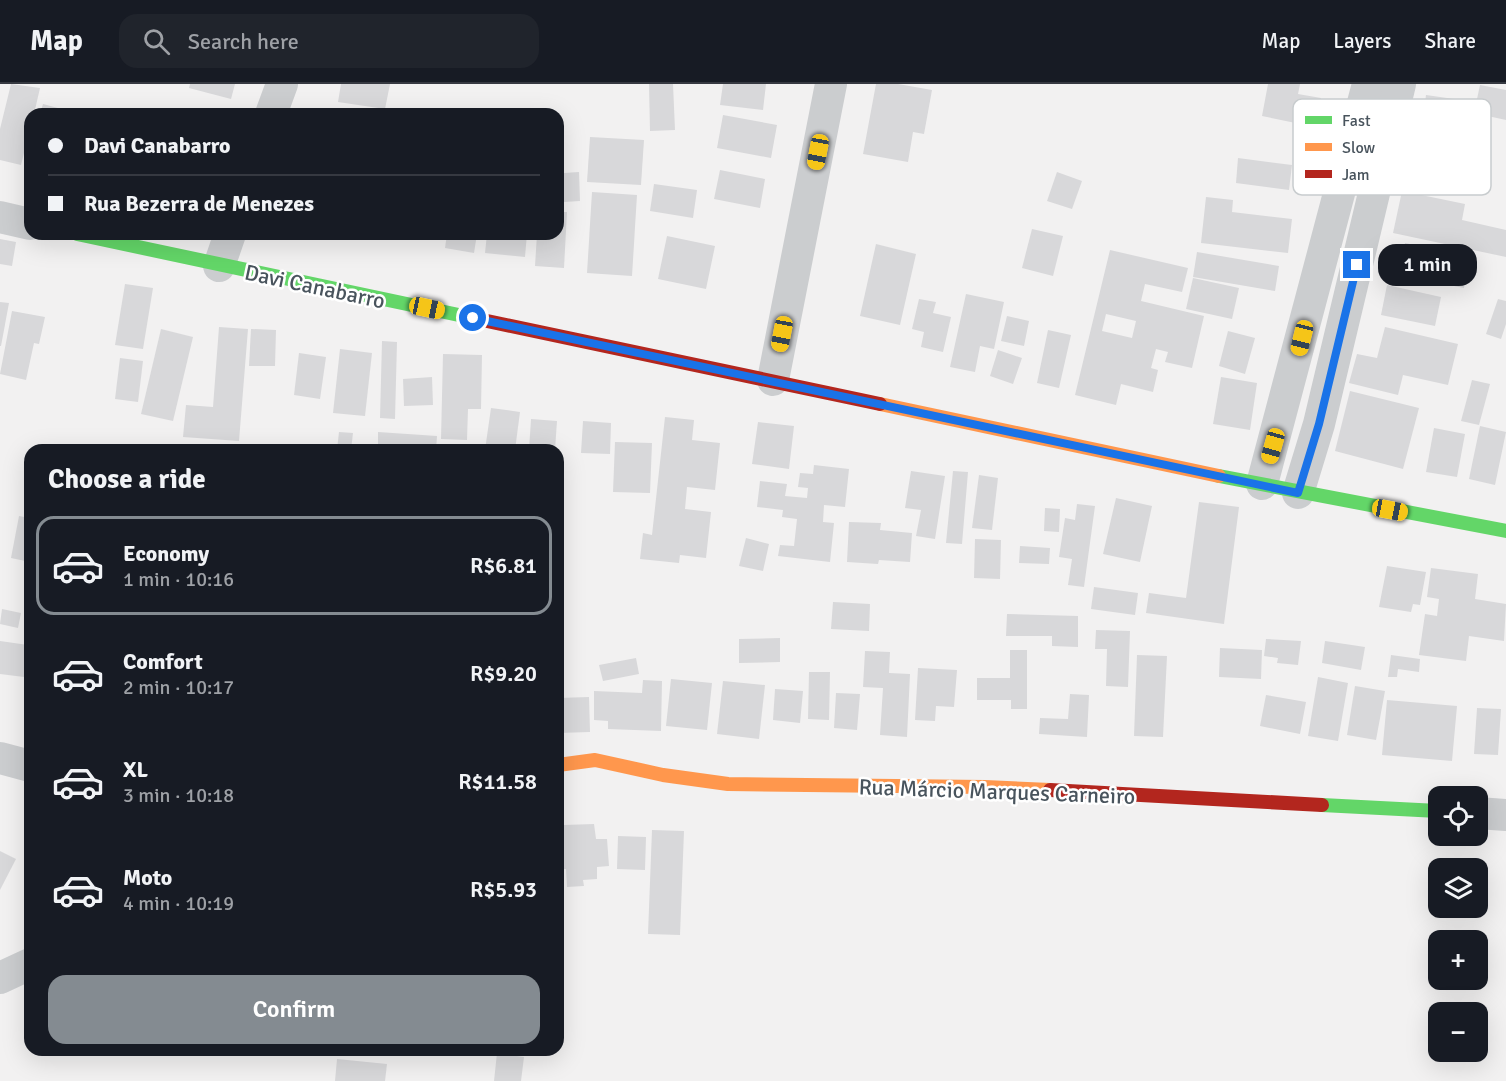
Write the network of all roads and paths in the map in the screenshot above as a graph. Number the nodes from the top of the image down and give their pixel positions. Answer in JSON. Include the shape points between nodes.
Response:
{"nodes":[{"id":1,"x":282,"y":84,"type":"edge"},
{"id":2,"x":831,"y":84,"type":"edge"},
{"id":3,"x":1368,"y":84,"type":"edge"},
{"id":4,"x":1400,"y":84,"type":"edge"},
{"id":5,"x":1364,"y":99,"type":"edge"},
{"id":6,"x":1396,"y":99,"type":"edge"},
{"id":7,"x":273,"y":108,"type":"edge"},
{"id":8,"x":1339,"y":195,"type":"edge"},
{"id":9,"x":1374,"y":195,"type":"edge"},
{"id":10,"x":0,"y":217,"type":"edge"},
{"id":11,"x":24,"y":223,"type":"edge"},
{"id":12,"x":104,"y":240,"type":"edge"},
{"id":13,"x":228,"y":240,"type":"edge"},
{"id":14,"x":219,"y":266,"type":"junction"},
{"id":15,"x":773,"y":380,"type":"junction"},
{"id":16,"x":1262,"y":484,"type":"junction"},
{"id":17,"x":1298,"y":493,"type":"junction"},
{"id":18,"x":1506,"y":531,"type":"edge"},
{"id":19,"x":0,"y":759,"type":"edge"},
{"id":20,"x":564,"y":764,"type":"edge"},
{"id":21,"x":24,"y":765,"type":"edge"},
{"id":22,"x":1428,"y":810,"type":"edge"},
{"id":23,"x":1488,"y":814,"type":"edge"},
{"id":24,"x":1506,"y":815,"type":"edge"},
{"id":25,"x":24,"y":967,"type":"edge"},
{"id":26,"x":0,"y":978,"type":"edge"}],
"edges":[{"from":1,"to":7,"type":"street"},
{"from":2,"to":15,"type":"street"},
{"from":3,"to":5,"type":"street"},
{"from":4,"to":6,"type":"street"},
{"from":8,"to":16,"type":"street"},
{"from":9,"to":17,"type":"street","via":[[1319,424]]},
{"from":10,"to":11,"type":"street"},
{"from":12,"to":14,"type":"street","name":"Davi Canabarro"},
{"from":13,"to":14,"type":"street"},
{"from":14,"to":15,"type":"street","name":"Davi Canabarro"},
{"from":15,"to":16,"type":"street","name":"Davi Canabarro"},
{"from":16,"to":17,"type":"street","name":"Davi Canabarro"},
{"from":17,"to":18,"type":"street","name":"Davi Canabarro"},
{"from":19,"to":21,"type":"street"},
{"from":20,"to":22,"type":"street","name":"Rua Márcio Marques Carneiro","via":[[595,760],[663,776],[728,784],[985,787]]},
{"from":23,"to":24,"type":"street"},
{"from":25,"to":26,"type":"street"}]}
